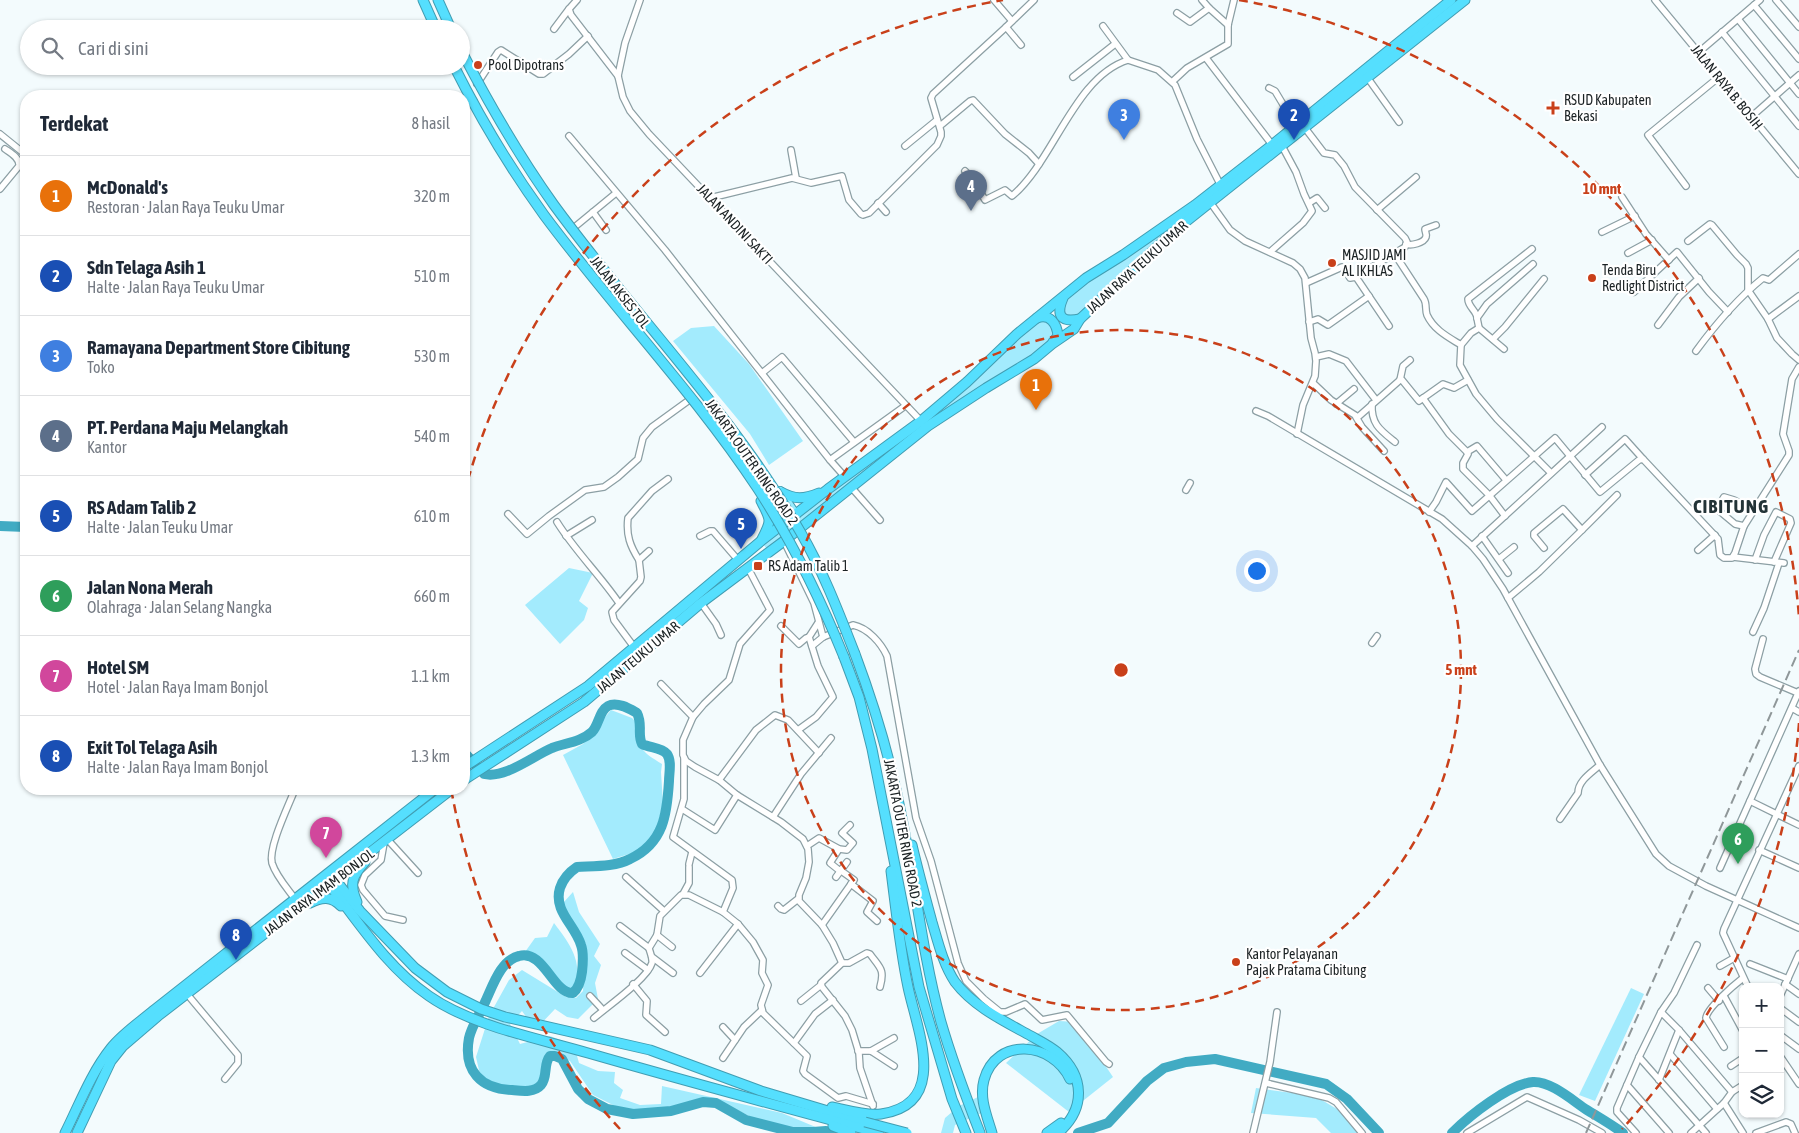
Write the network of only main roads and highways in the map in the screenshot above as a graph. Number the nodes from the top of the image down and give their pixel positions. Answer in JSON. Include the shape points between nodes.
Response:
{"nodes":[{"id":1,"x":424,"y":0,"type":"edge"},
{"id":2,"x":428,"y":0,"type":"edge"},
{"id":3,"x":437,"y":0,"type":"edge"},
{"id":4,"x":1451,"y":0,"type":"edge"},
{"id":5,"x":1465,"y":0,"type":"edge"},
{"id":6,"x":432,"y":20,"type":"edge"},
{"id":7,"x":436,"y":20,"type":"edge"},
{"id":8,"x":446,"y":20,"type":"edge"},
{"id":9,"x":1409,"y":38,"type":"junction"},
{"id":10,"x":470,"y":67,"type":"edge"},
{"id":11,"x":470,"y":74,"type":"edge"},
{"id":12,"x":460,"y":75,"type":"edge"},
{"id":13,"x":460,"y":75,"type":"edge"},
{"id":14,"x":468,"y":90,"type":"edge"},
{"id":15,"x":468,"y":90,"type":"edge"},
{"id":16,"x":470,"y":94,"type":"edge"},
{"id":17,"x":470,"y":94,"type":"edge"},
{"id":18,"x":1300,"y":127,"type":"junction"},
{"id":19,"x":1063,"y":297,"type":"junction"},
{"id":20,"x":1037,"y":318,"type":"junction"},
{"id":21,"x":1080,"y":319,"type":"junction"},
{"id":22,"x":1052,"y":344,"type":"junction"},
{"id":23,"x":828,"y":489,"type":"junction"},
{"id":24,"x":781,"y":492,"type":"junction"},
{"id":25,"x":761,"y":501,"type":"junction"},
{"id":26,"x":796,"y":515,"type":"junction"},
{"id":27,"x":804,"y":524,"type":"joint"},
{"id":28,"x":778,"y":529,"type":"junction"},
{"id":29,"x":796,"y":530,"type":"junction"},
{"id":30,"x":761,"y":541,"type":"junction"},
{"id":31,"x":665,"y":628,"type":"junction"},
{"id":32,"x":470,"y":763,"type":"edge"},
{"id":33,"x":470,"y":775,"type":"edge"},
{"id":34,"x":894,"y":777,"type":"junction"},
{"id":35,"x":882,"y":794,"type":"junction"},
{"id":36,"x":428,"y":795,"type":"edge"},
{"id":37,"x":444,"y":795,"type":"edge"},
{"id":38,"x":383,"y":843,"type":"junction"},
{"id":39,"x":329,"y":879,"type":"junction"},
{"id":40,"x":360,"y":911,"type":"junction"},
{"id":41,"x":292,"y":913,"type":"junction"},
{"id":42,"x":352,"y":916,"type":"junction"},
{"id":43,"x":1062,"y":1061,"type":"junction"},
{"id":44,"x":791,"y":1100,"type":"junction"},
{"id":45,"x":795,"y":1111,"type":"junction"},
{"id":46,"x":864,"y":1125,"type":"junction"},
{"id":47,"x":66,"y":1133,"type":"edge"},
{"id":48,"x":77,"y":1133,"type":"edge"},
{"id":49,"x":851,"y":1133,"type":"edge"},
{"id":50,"x":881,"y":1133,"type":"edge"},
{"id":51,"x":907,"y":1133,"type":"edge"},
{"id":52,"x":966,"y":1133,"type":"edge"},
{"id":53,"x":980,"y":1133,"type":"edge"},
{"id":54,"x":992,"y":1133,"type":"edge"},
{"id":55,"x":1047,"y":1133,"type":"edge"},
{"id":56,"x":1058,"y":1133,"type":"edge"}],
"edges":[{"from":1,"to":6,"type":"highway"},
{"from":2,"to":7,"type":"main road"},
{"from":3,"to":8,"type":"highway"},
{"from":4,"to":9,"type":"highway","name":"JALAN RAYA TEUKU UMAR"},
{"from":5,"to":9,"type":"highway","name":"JALAN RAYA TEUKU UMAR"},
{"from":9,"to":18,"type":"highway","name":"JALAN RAYA TEUKU UMAR"},
{"from":9,"to":18,"type":"highway","name":"JALAN RAYA TEUKU UMAR","via":[[1367,77]]},
{"from":10,"to":34,"type":"highway","name":"JAKARTA OUTER RING ROAD 2","bridge":true,"via":[[505,131],[554,205],[714,406],[769,482],[802,535],[855,654]]},
{"from":11,"to":24,"type":"main road","name":"JALAN AKSES TOL","via":[[502,132],[571,230]]},
{"from":12,"to":14,"type":"main road","name":"JALAN AKSES TOL"},
{"from":13,"to":15,"type":"highway","name":"JAKARTA OUTER RING ROAD 2","bridge":true},
{"from":16,"to":25,"type":"main road","name":"JALAN AKSES TOL","via":[[545,211],[731,448]]},
{"from":17,"to":35,"type":"highway","name":"JAKARTA OUTER RING ROAD 2","bridge":true,"via":[[493,138],[544,213],[709,421],[758,489],[784,532],[825,611],[859,697]]},
{"from":18,"to":19,"type":"highway","name":"JALAN RAYA TEUKU UMAR"},
{"from":18,"to":21,"type":"highway","name":"JALAN RAYA TEUKU UMAR","via":[[1282,146],[1173,232]]},
{"from":19,"to":20,"type":"highway","name":"JALAN RAYA TEUKU UMAR"},
{"from":19,"to":21,"type":"highway","via":[[1058,309],[1060,315],[1066,319]]},
{"from":20,"to":22,"type":"highway","via":[[1048,317],[1058,328],[1058,336]]},
{"from":20,"to":23,"type":"highway","name":"JALAN RAYA TEUKU UMAR","via":[[921,421]]},
{"from":21,"to":22,"type":"highway","name":"JALAN RAYA TEUKU UMAR","via":[[1074,330]]},
{"from":22,"to":27,"type":"highway","name":"JALAN RAYA TEUKU UMAR","via":[[1034,360],[928,426]]},
{"from":23,"to":24,"type":"highway","via":[[798,499]]},
{"from":23,"to":26,"type":"highway","name":"JALAN RAYA TEUKU UMAR"},
{"from":24,"to":26,"type":"main road","name":"JALAN AKSES TOL"},
{"from":25,"to":28,"type":"main road","name":"JALAN AKSES TOL"},
{"from":25,"to":30,"type":"highway","via":[[770,525]]},
{"from":26,"to":28,"type":"highway","name":"JALAN TEUKU UMAR"},
{"from":27,"to":29,"type":"highway","name":"JALAN TEUKU UMAR"},
{"from":28,"to":29,"type":"highway"},
{"from":28,"to":30,"type":"highway","name":"JALAN TEUKU UMAR"},
{"from":29,"to":31,"type":"highway","name":"JALAN TEUKU UMAR"},
{"from":30,"to":31,"type":"highway","name":"JALAN TEUKU UMAR"},
{"from":31,"to":32,"type":"highway","name":"JALAN TEUKU UMAR","via":[[634,647],[575,695]]},
{"from":31,"to":33,"type":"highway","name":"JALAN TEUKU UMAR","via":[[584,702]]},
{"from":34,"to":43,"type":"highway","via":[[939,947],[955,982],[970,999],[996,1017],[1054,1049]]},
{"from":34,"to":53,"type":"highway","name":"JAKARTA OUTER RING ROAD 2","via":[[941,1022]]},
{"from":35,"to":44,"type":"highway","via":[[908,986],[923,1050],[924,1082],[909,1102],[880,1114]]},
{"from":35,"to":52,"type":"highway","name":"JAKARTA OUTER RING ROAD 2","via":[[919,987],[952,1099]]},
{"from":36,"to":39,"type":"highway","name":"JALAN RAYA IMAM BONJOL"},
{"from":37,"to":38,"type":"highway","name":"JALAN RAYA IMAM BONJOL"},
{"from":38,"to":39,"type":"highway","name":"JALAN RAYA IMAM BONJOL"},
{"from":38,"to":40,"type":"highway","via":[[353,878],[352,891]]},
{"from":39,"to":40,"type":"highway"},
{"from":39,"to":41,"type":"highway","name":"JALAN RAYA IMAM BONJOL"},
{"from":39,"to":42,"type":"highway"},
{"from":39,"to":47,"type":"highway","name":"JALAN RAYA IMAM BONJOL","via":[[295,899],[154,1010],[112,1048],[92,1079]]},
{"from":40,"to":44,"type":"highway","via":[[415,968],[447,992],[481,1009],[650,1050]]},
{"from":41,"to":42,"type":"highway","via":[[314,901],[328,898]]},
{"from":41,"to":48,"type":"highway","name":"JALAN RAYA IMAM BONJOL","via":[[124,1046],[111,1061]]},
{"from":42,"to":45,"type":"highway","via":[[411,982],[462,1015]]},
{"from":43,"to":54,"type":"highway","via":[[1044,1052],[1024,1048],[1009,1052],[994,1062],[986,1073],[982,1093]]},
{"from":43,"to":55,"type":"highway","via":[[1073,1088],[1072,1102],[1064,1119]]},
{"from":43,"to":56,"type":"highway","via":[[1075,1076],[1079,1098],[1073,1116]]},
{"from":44,"to":46,"type":"highway"},
{"from":45,"to":46,"type":"highway"},
{"from":45,"to":49,"type":"highway"},
{"from":46,"to":50,"type":"highway"},
{"from":46,"to":51,"type":"highway","bridge":true}]}
